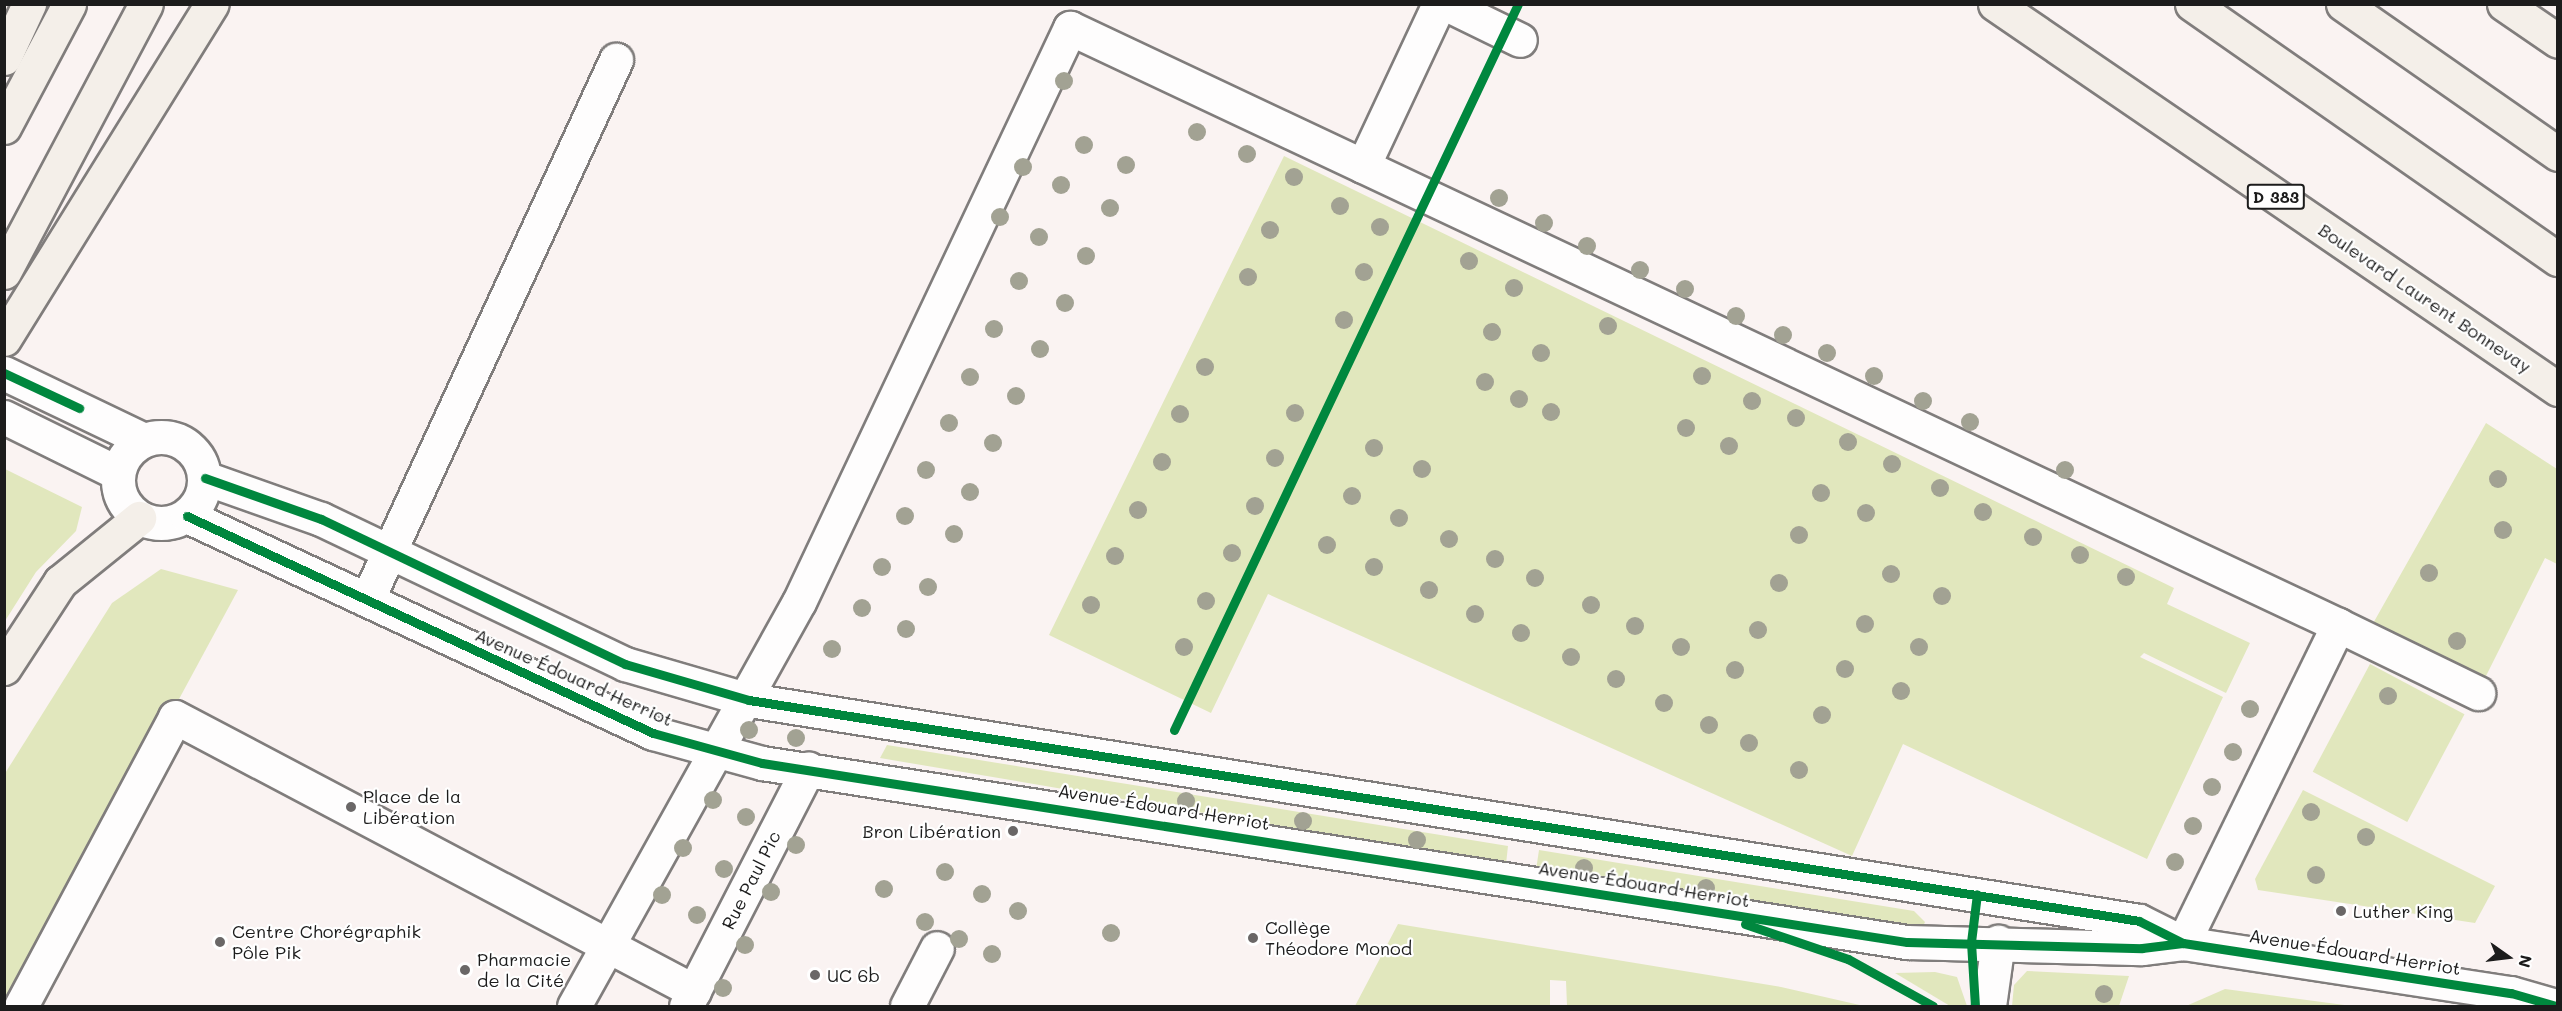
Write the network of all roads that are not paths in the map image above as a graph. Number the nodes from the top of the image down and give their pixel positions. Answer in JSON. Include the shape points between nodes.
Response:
{"nodes":[{"id":1,"x":29,"y":4,"type":"edge"},
{"id":2,"x":69,"y":4,"type":"edge"},
{"id":3,"x":146,"y":4,"type":"edge"},
{"id":4,"x":212,"y":4,"type":"edge"},
{"id":5,"x":1439,"y":4,"type":"edge"},
{"id":6,"x":1446,"y":4,"type":"edge"},
{"id":7,"x":1995,"y":4,"type":"edge"},
{"id":8,"x":2192,"y":4,"type":"edge"},
{"id":9,"x":2343,"y":4,"type":"edge"},
{"id":10,"x":2505,"y":4,"type":"edge"},
{"id":11,"x":1520,"y":40,"type":"dead end"},
{"id":12,"x":2558,"y":41,"type":"edge"},
{"id":13,"x":4,"y":58,"type":"edge"},
{"id":14,"x":616,"y":60,"type":"dead end"},
{"id":15,"x":4,"y":127,"type":"edge"},
{"id":16,"x":2558,"y":154,"type":"edge"},
{"id":17,"x":1363,"y":165,"type":"junction"},
{"id":18,"x":2558,"y":259,"type":"edge"},
{"id":19,"x":4,"y":272,"type":"edge"},
{"id":20,"x":4,"y":339,"type":"edge"},
{"id":21,"x":4,"y":373,"type":"edge"},
{"id":22,"x":2558,"y":389,"type":"edge"},
{"id":23,"x":4,"y":417,"type":"edge"},
{"id":24,"x":144,"y":440,"type":"junction"},
{"id":25,"x":118,"y":473,"type":"junction"},
{"id":26,"x":205,"y":478,"type":"junction"},
{"id":27,"x":187,"y":516,"type":"junction"},
{"id":28,"x":139,"y":518,"type":"junction"},
{"id":29,"x":389,"y":552,"type":"junction"},
{"id":30,"x":367,"y":600,"type":"junction"},
{"id":31,"x":2338,"y":625,"type":"junction"},
{"id":32,"x":4,"y":668,"type":"edge"},
{"id":33,"x":2478,"y":693,"type":"dead end"},
{"id":34,"x":749,"y":700,"type":"junction"},
{"id":35,"x":716,"y":753,"type":"junction"},
{"id":36,"x":808,"y":769,"type":"junction"},
{"id":37,"x":1998,"y":942,"type":"junction"},
{"id":38,"x":2183,"y":943,"type":"junction"},
{"id":39,"x":606,"y":947,"type":"junction"},
{"id":40,"x":937,"y":948,"type":"dead end"},
{"id":41,"x":690,"y":999,"type":"edge"},
{"id":42,"x":21,"y":1006,"type":"edge"},
{"id":43,"x":574,"y":1006,"type":"edge"},
{"id":44,"x":907,"y":1006,"type":"edge"},
{"id":45,"x":1989,"y":1006,"type":"edge"},
{"id":46,"x":2556,"y":1006,"type":"edge"}],
"edges":[{"from":1,"to":13,"type":"highway"},
{"from":2,"to":15,"type":"highway"},
{"from":3,"to":19,"type":"highway"},
{"from":4,"to":20,"type":"highway"},
{"from":5,"to":17,"type":"street"},
{"from":6,"to":11,"type":"street"},
{"from":7,"to":22,"type":"highway","name":"Boulevard Laurent Bonnevay","number":"D 383"},
{"from":8,"to":18,"type":"highway"},
{"from":9,"to":16,"type":"highway"},
{"from":10,"to":12,"type":"highway"},
{"from":14,"to":29,"type":"street"},
{"from":17,"to":31,"type":"street"},
{"from":17,"to":34,"type":"street","via":[[1070,28]]},
{"from":21,"to":24,"type":"street"},
{"from":23,"to":25,"type":"street"},
{"from":24,"to":25,"type":"street","via":[[122,460]]},
{"from":24,"to":26,"type":"street","via":[[157,436],[184,443],[195,452]]},
{"from":25,"to":28,"type":"street","via":[[121,499]]},
{"from":26,"to":27,"type":"street","via":[[203,493]]},
{"from":26,"to":29,"type":"street","name":"Avenue Édouard Herriot","via":[[321,519]]},
{"from":27,"to":28,"type":"street","via":[[163,524]]},
{"from":27,"to":30,"type":"street","name":"Avenue Édouard Herriot"},
{"from":28,"to":32,"type":"highway","via":[[60,582]]},
{"from":29,"to":30,"type":"street"},
{"from":29,"to":34,"type":"street","name":"Avenue Édouard Herriot","via":[[625,664]]},
{"from":30,"to":35,"type":"street","name":"Avenue Édouard Herriot","via":[[653,733]]},
{"from":31,"to":33,"type":"street"},
{"from":31,"to":38,"type":"street"},
{"from":34,"to":35,"type":"street"},
{"from":34,"to":38,"type":"street","name":"Avenue Édouard Herriot","via":[[2139,921]]},
{"from":35,"to":36,"type":"street","name":"Avenue Édouard Herriot"},
{"from":35,"to":39,"type":"street"},
{"from":36,"to":37,"type":"street","name":"Avenue Édouard Herriot","via":[[1907,942]]},
{"from":36,"to":41,"type":"street","name":"Rue Paul Pic"},
{"from":37,"to":38,"type":"street","name":"Avenue Édouard Herriot","via":[[2142,948]]},
{"from":37,"to":45,"type":"street"},
{"from":38,"to":46,"type":"street","name":"Avenue Édouard Herriot","via":[[2511,993]]},
{"from":39,"to":41,"type":"street","name":"Rue Paul Pic"},
{"from":39,"to":42,"type":"street","name":"Rue Paul Pic","via":[[175,717]]},
{"from":39,"to":43,"type":"street"},
{"from":40,"to":44,"type":"street"}]}
